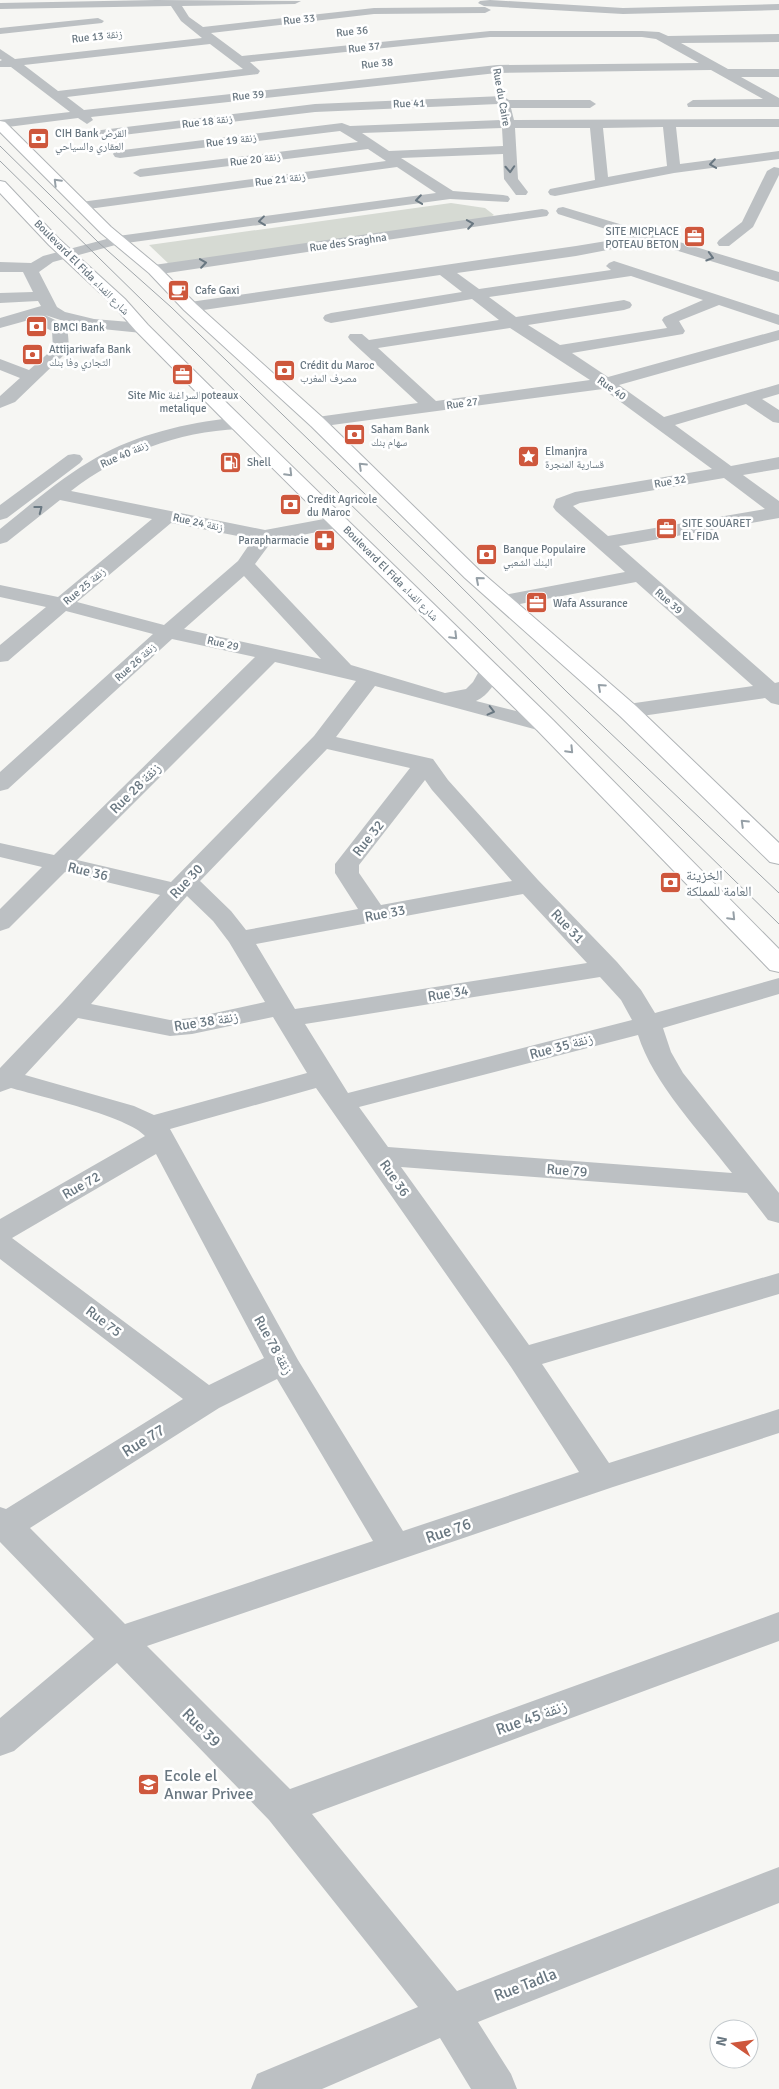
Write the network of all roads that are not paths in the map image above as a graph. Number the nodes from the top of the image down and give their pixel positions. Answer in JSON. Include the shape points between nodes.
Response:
{"nodes":[{"id":1,"x":197,"y":0,"type":"edge"},
{"id":2,"x":295,"y":1,"type":"edge"},
{"id":3,"x":111,"y":2,"type":"edge"},
{"id":4,"x":50,"y":3,"type":"edge"},
{"id":5,"x":178,"y":5,"type":"edge"},
{"id":6,"x":0,"y":6,"type":"edge"},
{"id":7,"x":622,"y":6,"type":"edge"},
{"id":8,"x":485,"y":7,"type":"edge"},
{"id":9,"x":779,"y":7,"type":"edge"},
{"id":10,"x":83,"y":13,"type":"junction"},
{"id":11,"x":152,"y":16,"type":"dead end"},
{"id":12,"x":0,"y":17,"type":"edge"},
{"id":13,"x":561,"y":17,"type":"edge"},
{"id":14,"x":106,"y":20,"type":"dead end"},
{"id":15,"x":295,"y":20,"type":"junction"},
{"id":16,"x":429,"y":23,"type":"dead end"},
{"id":17,"x":174,"y":28,"type":"dead end"},
{"id":18,"x":197,"y":28,"type":"junction"},
{"id":19,"x":628,"y":30,"type":"junction"},
{"id":20,"x":0,"y":31,"type":"edge"},
{"id":21,"x":490,"y":34,"type":"junction"},
{"id":22,"x":663,"y":34,"type":"junction"},
{"id":23,"x":779,"y":38,"type":"edge"},
{"id":24,"x":215,"y":42,"type":"junction"},
{"id":25,"x":236,"y":43,"type":"dead end"},
{"id":26,"x":3,"y":49,"type":"edge"},
{"id":27,"x":659,"y":52,"type":"dead end"},
{"id":28,"x":693,"y":54,"type":"junction"},
{"id":29,"x":215,"y":58,"type":"dead end"},
{"id":30,"x":236,"y":58,"type":"junction"},
{"id":31,"x":495,"y":60,"type":"junction"},
{"id":32,"x":713,"y":62,"type":"junction"},
{"id":33,"x":6,"y":63,"type":"edge"},
{"id":34,"x":262,"y":73,"type":"junction"},
{"id":35,"x":779,"y":73,"type":"edge"},
{"id":36,"x":52,"y":76,"type":"dead end"},
{"id":37,"x":32,"y":78,"type":"junction"},
{"id":38,"x":407,"y":78,"type":"junction"},
{"id":39,"x":723,"y":79,"type":"junction"},
{"id":40,"x":749,"y":88,"type":"junction"},
{"id":41,"x":779,"y":90,"type":"edge"},
{"id":42,"x":286,"y":91,"type":"junction"},
{"id":43,"x":55,"y":95,"type":"junction"},
{"id":44,"x":504,"y":102,"type":"junction"},
{"id":45,"x":407,"y":103,"type":"junction"},
{"id":46,"x":598,"y":104,"type":"dead end"},
{"id":47,"x":684,"y":104,"type":"dead end"},
{"id":48,"x":779,"y":104,"type":"edge"},
{"id":49,"x":315,"y":108,"type":"junction"},
{"id":50,"x":80,"y":113,"type":"junction"},
{"id":51,"x":669,"y":122,"type":"junction"},
{"id":52,"x":596,"y":123,"type":"junction"},
{"id":53,"x":779,"y":123,"type":"edge"},
{"id":54,"x":0,"y":124,"type":"edge"},
{"id":55,"x":508,"y":124,"type":"junction"},
{"id":56,"x":344,"y":128,"type":"junction"},
{"id":57,"x":98,"y":134,"type":"junction"},
{"id":58,"x":369,"y":145,"type":"junction"},
{"id":59,"x":509,"y":150,"type":"junction"},
{"id":60,"x":120,"y":154,"type":"junction"},
{"id":61,"x":384,"y":155,"type":"junction"},
{"id":62,"x":779,"y":155,"type":"edge"},
{"id":63,"x":398,"y":163,"type":"junction"},
{"id":64,"x":674,"y":169,"type":"junction"},
{"id":65,"x":777,"y":171,"type":"edge"},
{"id":66,"x":140,"y":173,"type":"junction"},
{"id":67,"x":756,"y":174,"type":"dead end"},
{"id":68,"x":602,"y":182,"type":"junction"},
{"id":69,"x":0,"y":184,"type":"edge"},
{"id":70,"x":544,"y":191,"type":"junction"},
{"id":71,"x":521,"y":192,"type":"junction"},
{"id":72,"x":163,"y":194,"type":"junction"},
{"id":73,"x":450,"y":196,"type":"junction"},
{"id":74,"x":503,"y":199,"type":"junction"},
{"id":75,"x":574,"y":205,"type":"junction"},
{"id":76,"x":81,"y":206,"type":"junction"},
{"id":77,"x":542,"y":213,"type":"junction"},
{"id":78,"x":686,"y":233,"type":"dead end"},
{"id":79,"x":648,"y":238,"type":"junction"},
{"id":80,"x":705,"y":238,"type":"dead end"},
{"id":81,"x":118,"y":240,"type":"junction"},
{"id":82,"x":724,"y":243,"type":"junction"},
{"id":83,"x":742,"y":249,"type":"dead end"},
{"id":84,"x":576,"y":251,"type":"junction"},
{"id":85,"x":66,"y":253,"type":"junction"},
{"id":86,"x":0,"y":267,"type":"edge"},
{"id":87,"x":34,"y":268,"type":"junction"},
{"id":88,"x":154,"y":270,"type":"junction"},
{"id":89,"x":443,"y":270,"type":"junction"},
{"id":90,"x":630,"y":272,"type":"junction"},
{"id":91,"x":779,"y":277,"type":"edge"},
{"id":92,"x":301,"y":291,"type":"junction"},
{"id":93,"x":477,"y":294,"type":"junction"},
{"id":94,"x":0,"y":298,"type":"edge"},
{"id":95,"x":718,"y":300,"type":"junction"},
{"id":96,"x":47,"y":302,"type":"junction"},
{"id":97,"x":624,"y":305,"type":"dead end"},
{"id":98,"x":190,"y":307,"type":"junction"},
{"id":99,"x":30,"y":314,"type":"junction"},
{"id":100,"x":332,"y":318,"type":"junction"},
{"id":101,"x":779,"y":320,"type":"edge"},
{"id":102,"x":0,"y":323,"type":"edge"},
{"id":103,"x":514,"y":323,"type":"junction"},
{"id":104,"x":142,"y":328,"type":"junction"},
{"id":105,"x":779,"y":335,"type":"edge"},
{"id":106,"x":366,"y":345,"type":"junction"},
{"id":107,"x":556,"y":351,"type":"junction"},
{"id":108,"x":0,"y":364,"type":"edge"},
{"id":109,"x":32,"y":377,"type":"junction"},
{"id":110,"x":606,"y":383,"type":"junction"},
{"id":111,"x":779,"y":388,"type":"edge"},
{"id":112,"x":746,"y":397,"type":"junction"},
{"id":113,"x":0,"y":403,"type":"edge"},
{"id":114,"x":433,"y":407,"type":"junction"},
{"id":115,"x":232,"y":417,"type":"junction"},
{"id":116,"x":779,"y":418,"type":"edge"},
{"id":117,"x":317,"y":422,"type":"junction"},
{"id":118,"x":661,"y":423,"type":"junction"},
{"id":119,"x":779,"y":463,"type":"edge"},
{"id":120,"x":725,"y":471,"type":"junction"},
{"id":121,"x":57,"y":494,"type":"junction"},
{"id":122,"x":563,"y":503,"type":"joint"},
{"id":123,"x":779,"y":511,"type":"edge"},
{"id":124,"x":0,"y":514,"type":"edge"},
{"id":125,"x":168,"y":516,"type":"junction"},
{"id":126,"x":340,"y":522,"type":"junction"},
{"id":127,"x":265,"y":536,"type":"junction"},
{"id":128,"x":0,"y":538,"type":"edge"},
{"id":129,"x":603,"y":543,"type":"junction"},
{"id":130,"x":245,"y":566,"type":"junction"},
{"id":131,"x":640,"y":576,"type":"junction"},
{"id":132,"x":0,"y":591,"type":"edge"},
{"id":133,"x":504,"y":602,"type":"junction"},
{"id":134,"x":62,"y":604,"type":"junction"},
{"id":135,"x":168,"y":632,"type":"junction"},
{"id":136,"x":271,"y":653,"type":"junction"},
{"id":137,"x":0,"y":656,"type":"edge"},
{"id":138,"x":343,"y":670,"type":"junction"},
{"id":139,"x":490,"y":671,"type":"junction"},
{"id":140,"x":370,"y":677,"type":"junction"},
{"id":141,"x":776,"y":692,"type":"edge"},
{"id":142,"x":444,"y":699,"type":"junction"},
{"id":143,"x":628,"y":711,"type":"junction"},
{"id":144,"x":545,"y":725,"type":"junction"},
{"id":145,"x":322,"y":741,"type":"junction"},
{"id":146,"x":425,"y":764,"type":"junction"},
{"id":147,"x":0,"y":784,"type":"edge"},
{"id":148,"x":0,"y":850,"type":"edge"},
{"id":149,"x":779,"y":857,"type":"edge"},
{"id":150,"x":59,"y":864,"type":"junction"},
{"id":151,"x":529,"y":885,"type":"junction"},
{"id":152,"x":181,"y":886,"type":"junction"},
{"id":153,"x":375,"y":914,"type":"junction"},
{"id":154,"x":0,"y":923,"type":"edge"},
{"id":155,"x":240,"y":939,"type":"junction"},
{"id":156,"x":779,"y":964,"type":"edge"},
{"id":157,"x":608,"y":968,"type":"junction"},
{"id":158,"x":779,"y":986,"type":"edge"},
{"id":159,"x":72,"y":1009,"type":"junction"},
{"id":160,"x":285,"y":1012,"type":"junction"},
{"id":161,"x":648,"y":1024,"type":"junction"},
{"id":162,"x":323,"y":1077,"type":"junction"},
{"id":163,"x":3,"y":1081,"type":"edge"},
{"id":164,"x":342,"y":1103,"type":"junction"},
{"id":165,"x":156,"y":1131,"type":"junction"},
{"id":166,"x":380,"y":1156,"type":"junction"},
{"id":167,"x":755,"y":1184,"type":"junction"},
{"id":168,"x":779,"y":1213,"type":"edge"},
{"id":169,"x":0,"y":1232,"type":"edge"},
{"id":170,"x":0,"y":1244,"type":"edge"},
{"id":171,"x":779,"y":1283,"type":"edge"},
{"id":172,"x":522,"y":1359,"type":"junction"},
{"id":173,"x":283,"y":1362,"type":"junction"},
{"id":174,"x":206,"y":1400,"type":"junction"},
{"id":175,"x":779,"y":1422,"type":"edge"},
{"id":176,"x":601,"y":1478,"type":"junction"},
{"id":177,"x":3,"y":1523,"type":"edge"},
{"id":178,"x":395,"y":1547,"type":"junction"},
{"id":179,"x":779,"y":1626,"type":"edge"},
{"id":180,"x":118,"y":1641,"type":"junction"},
{"id":181,"x":0,"y":1740,"type":"edge"},
{"id":182,"x":283,"y":1808,"type":"junction"},
{"id":183,"x":779,"y":1885,"type":"edge"},
{"id":184,"x":449,"y":2014,"type":"junction"},
{"id":185,"x":273,"y":2089,"type":"edge"},
{"id":186,"x":495,"y":2089,"type":"edge"}],
"edges":[{"from":1,"to":5,"type":"street"},
{"from":2,"to":5,"type":"street"},
{"from":2,"to":15,"type":"street"},
{"from":3,"to":5,"type":"street"},
{"from":3,"to":10,"type":"street"},
{"from":4,"to":6,"type":"street"},
{"from":4,"to":10,"type":"street"},
{"from":5,"to":11,"type":"street"},
{"from":5,"to":18,"type":"street"},
{"from":7,"to":9,"type":"street"},
{"from":7,"to":13,"type":"street"},
{"from":7,"to":19,"type":"street"},
{"from":8,"to":13,"type":"street"},
{"from":8,"to":15,"type":"street","name":"Rue 33","via":[[398,10]]},
{"from":8,"to":16,"type":"street"},
{"from":8,"to":21,"type":"street","name":"Rue du Caire"},
{"from":10,"to":12,"type":"street"},
{"from":10,"to":14,"type":"street"},
{"from":10,"to":20,"type":"street"},
{"from":13,"to":19,"type":"street"},
{"from":13,"to":21,"type":"street","name":"Rue 37"},
{"from":15,"to":18,"type":"street","name":"Rue 33"},
{"from":17,"to":18,"type":"street"},
{"from":18,"to":24,"type":"street"},
{"from":19,"to":22,"type":"street"},
{"from":21,"to":30,"type":"street","name":"Rue 37"},
{"from":21,"to":31,"type":"street","name":"Rue du Caire"},
{"from":22,"to":23,"type":"street"},
{"from":22,"to":28,"type":"street"},
{"from":24,"to":25,"type":"street"},
{"from":24,"to":30,"type":"street"},
{"from":24,"to":33,"type":"street"},
{"from":26,"to":33,"type":"street"},
{"from":27,"to":28,"type":"street"},
{"from":28,"to":32,"type":"street"},
{"from":29,"to":30,"type":"street","name":"Rue 37"},
{"from":30,"to":34,"type":"street"},
{"from":31,"to":32,"type":"street","name":"Rue 39"},
{"from":31,"to":38,"type":"street","name":"Rue 39"},
{"from":31,"to":44,"type":"street","name":"Rue du Caire"},
{"from":32,"to":39,"type":"street"},
{"from":33,"to":37,"type":"street"},
{"from":34,"to":42,"type":"street"},
{"from":34,"to":43,"type":"street"},
{"from":35,"to":39,"type":"street"},
{"from":36,"to":37,"type":"street"},
{"from":37,"to":43,"type":"street"},
{"from":38,"to":42,"type":"street","name":"Rue 39"},
{"from":38,"to":45,"type":"street"},
{"from":39,"to":40,"type":"street"},
{"from":40,"to":41,"type":"street"},
{"from":40,"to":48,"type":"street"},
{"from":42,"to":49,"type":"street"},
{"from":42,"to":50,"type":"street","name":"Rue 39"},
{"from":43,"to":50,"type":"street"},
{"from":44,"to":45,"type":"street","name":"Rue 41"},
{"from":44,"to":46,"type":"street","name":"Rue 41"},
{"from":44,"to":55,"type":"street","name":"Rue du Caire"},
{"from":45,"to":49,"type":"street","name":"Rue 41"},
{"from":47,"to":48,"type":"street"},
{"from":49,"to":56,"type":"street"},
{"from":49,"to":57,"type":"street","name":"Rue 18 زنقة"},
{"from":50,"to":54,"type":"street","name":"Rue 39"},
{"from":50,"to":57,"type":"street"},
{"from":51,"to":52,"type":"street","name":"Rue 19 زنقة"},
{"from":51,"to":53,"type":"street","name":"Rue 19 زنقة","via":[[732,127]]},
{"from":51,"to":64,"type":"street"},
{"from":52,"to":55,"type":"street","name":"Rue 19 زنقة"},
{"from":52,"to":68,"type":"street"},
{"from":76,"to":54,"type":"main road","one_way":true},
{"from":55,"to":56,"type":"street","name":"Rue 19 زنقة"},
{"from":55,"to":59,"type":"street","name":"Rue du Caire"},
{"from":56,"to":58,"type":"street"},
{"from":56,"to":60,"type":"street","name":"Rue 19 زنقة"},
{"from":57,"to":60,"type":"street"},
{"from":58,"to":61,"type":"street"},
{"from":58,"to":66,"type":"street","name":"Rue 20 زنقة"},
{"from":59,"to":61,"type":"street"},
{"from":59,"to":71,"type":"street","name":"Rue du Caire","one_way":true,"via":[[511,179]]},
{"from":60,"to":66,"type":"street"},
{"from":61,"to":63,"type":"street"},
{"from":62,"to":64,"type":"street","one_way":true,"via":[[743,155]]},
{"from":63,"to":72,"type":"street","name":"Rue 21 زنقة"},
{"from":63,"to":73,"type":"street"},
{"from":64,"to":68,"type":"street"},
{"from":65,"to":67,"type":"street"},
{"from":65,"to":82,"type":"street","via":[[748,224]]},
{"from":66,"to":72,"type":"street"},
{"from":68,"to":70,"type":"street"},
{"from":69,"to":85,"type":"main road","name":"Boulevard El Fida شارع الفداء"},
{"from":70,"to":71,"type":"street"},
{"from":70,"to":75,"type":"street","via":[[571,197]]},
{"from":71,"to":74,"type":"street"},
{"from":72,"to":76,"type":"street","name":"Rue 21 زنقة"},
{"from":73,"to":74,"type":"street"},
{"from":73,"to":81,"type":"street","one_way":true},
{"from":74,"to":77,"type":"street","via":[[505,206],[511,209]]},
{"from":75,"to":77,"type":"street"},
{"from":75,"to":78,"type":"street"},
{"from":75,"to":79,"type":"street"},
{"from":76,"to":81,"type":"main road"},
{"from":88,"to":77,"type":"street","name":"Rue des Sraghna","one_way":true},
{"from":79,"to":84,"type":"street"},
{"from":79,"to":91,"type":"street","one_way":true},
{"from":80,"to":82,"type":"street"},
{"from":81,"to":85,"type":"street"},
{"from":81,"to":88,"type":"main road"},
{"from":82,"to":83,"type":"street"},
{"from":84,"to":89,"type":"street"},
{"from":84,"to":90,"type":"street"},
{"from":85,"to":87,"type":"street"},
{"from":85,"to":104,"type":"main road","name":"Boulevard El Fida شارع الفداء"},
{"from":86,"to":87,"type":"street"},
{"from":87,"to":96,"type":"street","via":[[31,272]]},
{"from":88,"to":98,"type":"main road"},
{"from":89,"to":92,"type":"street"},
{"from":89,"to":93,"type":"street","name":"Rue 40"},
{"from":90,"to":93,"type":"street"},
{"from":90,"to":95,"type":"street"},
{"from":92,"to":98,"type":"street"},
{"from":92,"to":100,"type":"street"},
{"from":93,"to":100,"type":"street"},
{"from":93,"to":103,"type":"street","name":"Rue 40"},
{"from":94,"to":96,"type":"street"},
{"from":95,"to":101,"type":"street"},
{"from":95,"to":107,"type":"street","via":[[670,320],[677,330],[673,332]]},
{"from":96,"to":99,"type":"street"},
{"from":96,"to":104,"type":"street","via":[[74,320]]},
{"from":97,"to":103,"type":"street"},
{"from":98,"to":117,"type":"main road"},
{"from":99,"to":102,"type":"street"},
{"from":99,"to":109,"type":"street","via":[[60,329],[62,339],[61,350]]},
{"from":100,"to":106,"type":"street"},
{"from":103,"to":106,"type":"street"},
{"from":103,"to":107,"type":"street","name":"Rue 40"},
{"from":104,"to":115,"type":"main road","name":"Boulevard El Fida شارع الفداء"},
{"from":105,"to":110,"type":"street","name":"Rue 27"},
{"from":106,"to":114,"type":"street"},
{"from":107,"to":110,"type":"street","name":"Rue 40"},
{"from":108,"to":109,"type":"street"},
{"from":109,"to":113,"type":"street"},
{"from":110,"to":114,"type":"street","name":"Rue 27"},
{"from":110,"to":118,"type":"street","name":"Rue 40"},
{"from":111,"to":112,"type":"street"},
{"from":112,"to":116,"type":"street"},
{"from":112,"to":118,"type":"street"},
{"from":114,"to":117,"type":"street","name":"Rue 27"},
{"from":115,"to":121,"type":"street","name":"Rue 40 زنقة","via":[[112,457]]},
{"from":115,"to":124,"type":"street","name":"Rue 40 زنقة","via":[[140,432],[104,444],[78,457]]},
{"from":115,"to":126,"type":"main road","name":"Boulevard El Fida شارع الفداء","one_way":true},
{"from":133,"to":117,"type":"main road","one_way":true},
{"from":118,"to":120,"type":"street","name":"Rue 40"},
{"from":119,"to":120,"type":"street","name":"Rue 32"},
{"from":120,"to":122,"type":"street","name":"Rue 32","via":[[575,498]]},
{"from":120,"to":123,"type":"street","name":"Rue 40"},
{"from":121,"to":125,"type":"street","name":"Rue 24 زنقة"},
{"from":128,"to":121,"type":"street","name":"Rue 40 زنقة","one_way":true},
{"from":122,"to":129,"type":"street","name":"Rue 39","via":[[567,511]]},
{"from":123,"to":129,"type":"street"},
{"from":125,"to":127,"type":"street","name":"Rue 24 زنقة"},
{"from":125,"to":134,"type":"street","name":"Rue 25 زنقة"},
{"from":126,"to":127,"type":"street","name":"Rue 24 زنقة"},
{"from":126,"to":139,"type":"main road","name":"Boulevard El Fida شارع الفداء","one_way":true},
{"from":127,"to":130,"type":"street","name":"Rue 26 زنقة"},
{"from":129,"to":131,"type":"street","name":"Rue 39"},
{"from":130,"to":135,"type":"street","name":"Rue 26 زنقة"},
{"from":130,"to":138,"type":"street"},
{"from":131,"to":133,"type":"street"},
{"from":131,"to":141,"type":"street","name":"Rue 39"},
{"from":132,"to":134,"type":"street","name":"Rue 29"},
{"from":143,"to":133,"type":"main road","one_way":true},
{"from":134,"to":135,"type":"street","name":"Rue 29"},
{"from":134,"to":137,"type":"street","name":"Rue 25 زنقة"},
{"from":135,"to":136,"type":"street","name":"Rue 29"},
{"from":135,"to":147,"type":"street","name":"Rue 26 زنقة"},
{"from":136,"to":138,"type":"street","name":"Rue 29"},
{"from":136,"to":150,"type":"street","name":"Rue 28 زنقة"},
{"from":138,"to":140,"type":"street","name":"Rue 29"},
{"from":139,"to":142,"type":"street","name":"Rue 29","via":[[483,688],[476,693],[464,698]]},
{"from":139,"to":144,"type":"main road","name":"Boulevard El Fida شارع الفداء"},
{"from":140,"to":142,"type":"street","name":"Rue 29"},
{"from":140,"to":145,"type":"street","name":"Rue 30"},
{"from":141,"to":143,"type":"street"},
{"from":142,"to":144,"type":"street","name":"Rue 29","one_way":true},
{"from":149,"to":143,"type":"main road","one_way":true},
{"from":144,"to":156,"type":"main road","name":"Boulevard El Fida شارع الفداء","one_way":true},
{"from":145,"to":146,"type":"street"},
{"from":145,"to":152,"type":"street","name":"Rue 30"},
{"from":146,"to":151,"type":"street","name":"Rue 31"},
{"from":146,"to":153,"type":"street","name":"Rue 32","via":[[347,864],[347,873]]},
{"from":148,"to":150,"type":"street","name":"Rue 36"},
{"from":150,"to":152,"type":"street","name":"Rue 36"},
{"from":150,"to":154,"type":"street","name":"Rue 28 زنقة"},
{"from":151,"to":153,"type":"street","name":"Rue 33"},
{"from":151,"to":157,"type":"street","name":"Rue 31"},
{"from":152,"to":155,"type":"street","name":"Rue 36","via":[[222,916]]},
{"from":152,"to":159,"type":"street","name":"Rue 30"},
{"from":153,"to":155,"type":"street","name":"Rue 33"},
{"from":155,"to":160,"type":"street","name":"Rue 36"},
{"from":157,"to":160,"type":"street","name":"Rue 34"},
{"from":157,"to":161,"type":"street","name":"Rue 31","via":[[632,996]]},
{"from":158,"to":161,"type":"street","name":"Rue 35 زنقة"},
{"from":159,"to":160,"type":"street","name":"Rue 38 زنقة","via":[[170,1028]]},
{"from":159,"to":163,"type":"street","name":"Rue 30"},
{"from":160,"to":162,"type":"street","name":"Rue 36"},
{"from":161,"to":164,"type":"street","name":"Rue 35 زنقة"},
{"from":161,"to":167,"type":"street","name":"Rue 31","via":[[671,1076]]},
{"from":162,"to":164,"type":"street","name":"Rue 36"},
{"from":162,"to":165,"type":"street","name":"Rue 72"},
{"from":163,"to":165,"type":"street","via":[[124,1112]]},
{"from":164,"to":166,"type":"street","name":"Rue 36"},
{"from":165,"to":169,"type":"street","name":"Rue 72"},
{"from":165,"to":173,"type":"street","name":"Rue 78 زنقة"},
{"from":166,"to":167,"type":"street","name":"Rue 79"},
{"from":166,"to":172,"type":"street","name":"Rue 36"},
{"from":167,"to":168,"type":"street","name":"Rue 31"},
{"from":170,"to":174,"type":"street","name":"Rue 75"},
{"from":171,"to":172,"type":"street"},
{"from":172,"to":176,"type":"street","name":"Rue 36"},
{"from":173,"to":174,"type":"street","name":"Rue 77"},
{"from":173,"to":178,"type":"street","name":"Rue 78 زنقة"},
{"from":174,"to":177,"type":"street","name":"Rue 77"},
{"from":175,"to":176,"type":"street","name":"Rue 76"},
{"from":176,"to":178,"type":"street","name":"Rue 76"},
{"from":177,"to":180,"type":"street","name":"Rue 39"},
{"from":178,"to":180,"type":"street","name":"Rue 76"},
{"from":179,"to":182,"type":"street","name":"Rue 45 زنقة"},
{"from":180,"to":181,"type":"street"},
{"from":180,"to":182,"type":"street","name":"Rue 39"},
{"from":182,"to":184,"type":"street","name":"Rue 39"},
{"from":183,"to":184,"type":"street","name":"Rue Tadla"},
{"from":184,"to":185,"type":"street","name":"Rue Tadla"},
{"from":184,"to":186,"type":"street","name":"Rue 39"}]}
